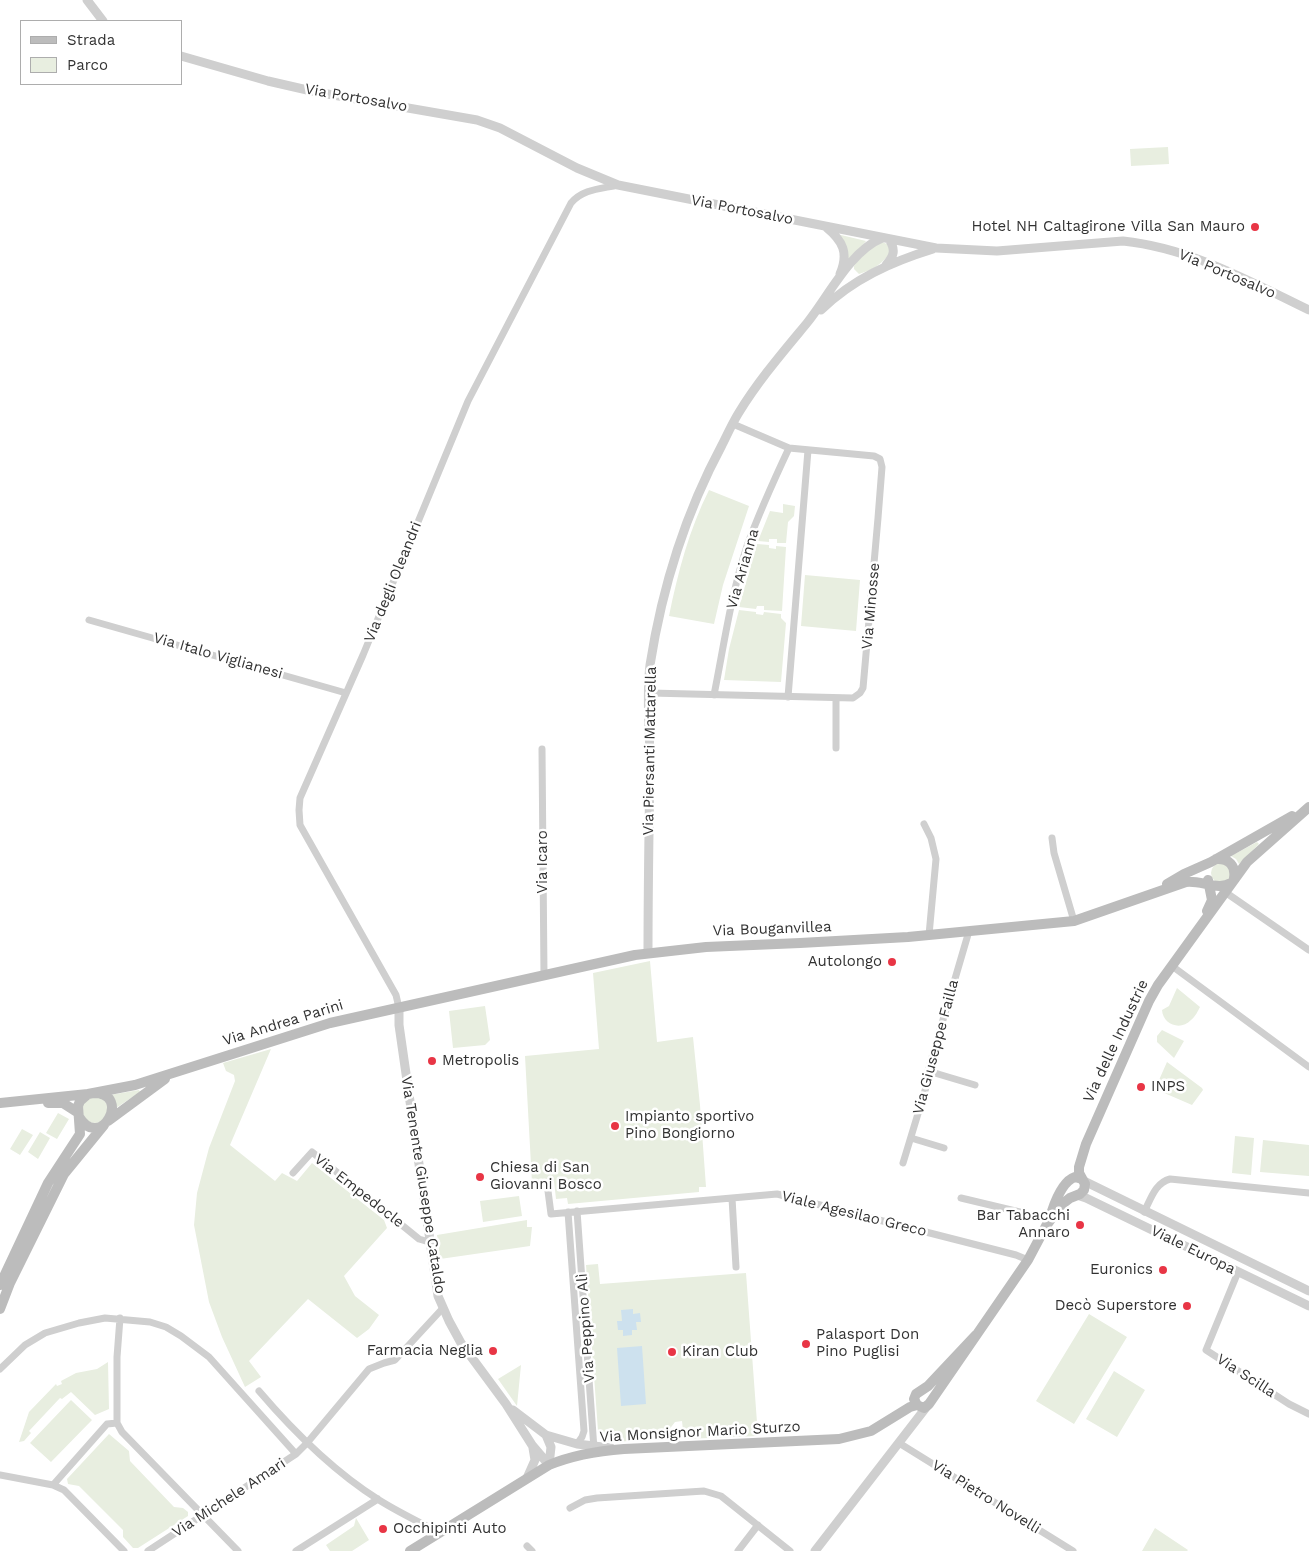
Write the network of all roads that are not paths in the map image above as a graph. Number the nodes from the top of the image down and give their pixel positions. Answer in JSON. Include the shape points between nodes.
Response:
{"nodes":[{"id":1,"x":87,"y":0,"type":"edge"},
{"id":2,"x":102,"y":20,"type":"edge"},
{"id":3,"x":182,"y":56,"type":"edge"},
{"id":4,"x":618,"y":185,"type":"junction"},
{"id":5,"x":826,"y":227,"type":"junction"},
{"id":6,"x":886,"y":239,"type":"junction"},
{"id":7,"x":936,"y":248,"type":"junction"},
{"id":8,"x":886,"y":265,"type":"junction"},
{"id":9,"x":837,"y":281,"type":"junction"},
{"id":10,"x":1309,"y":310,"type":"edge"},
{"id":11,"x":809,"y":320,"type":"junction"},
{"id":12,"x":733,"y":424,"type":"junction"},
{"id":13,"x":789,"y":448,"type":"junction"},
{"id":14,"x":808,"y":450,"type":"junction"},
{"id":15,"x":89,"y":620,"type":"dead end"},
{"id":16,"x":346,"y":693,"type":"junction"},
{"id":17,"x":650,"y":693,"type":"junction"},
{"id":18,"x":714,"y":695,"type":"junction"},
{"id":19,"x":788,"y":697,"type":"junction"},
{"id":20,"x":836,"y":698,"type":"junction"},
{"id":21,"x":836,"y":748,"type":"dead end"},
{"id":22,"x":542,"y":749,"type":"dead end"},
{"id":23,"x":1309,"y":807,"type":"edge"},
{"id":24,"x":924,"y":824,"type":"dead end"},
{"id":25,"x":1052,"y":838,"type":"dead end"},
{"id":26,"x":1214,"y":861,"type":"junction"},
{"id":27,"x":1210,"y":883,"type":"junction"},
{"id":28,"x":1230,"y":884,"type":"junction"},
{"id":29,"x":1146,"y":896,"type":"junction"},
{"id":30,"x":1074,"y":921,"type":"junction"},
{"id":31,"x":1197,"y":929,"type":"junction"},
{"id":32,"x":968,"y":931,"type":"junction"},
{"id":33,"x":929,"y":935,"type":"junction"},
{"id":34,"x":1309,"y":950,"type":"edge"},
{"id":35,"x":648,"y":953,"type":"junction"},
{"id":36,"x":1172,"y":966,"type":"junction"},
{"id":37,"x":544,"y":974,"type":"junction"},
{"id":38,"x":399,"y":1008,"type":"junction"},
{"id":39,"x":1309,"y":1066,"type":"edge"},
{"id":40,"x":928,"y":1071,"type":"junction"},
{"id":41,"x":177,"y":1072,"type":"junction"},
{"id":42,"x":975,"y":1085,"type":"dead end"},
{"id":43,"x":90,"y":1093,"type":"junction"},
{"id":44,"x":0,"y":1103,"type":"edge"},
{"id":45,"x":0,"y":1110,"type":"edge"},
{"id":46,"x":78,"y":1114,"type":"junction"},
{"id":47,"x":106,"y":1123,"type":"junction"},
{"id":48,"x":911,"y":1138,"type":"junction"},
{"id":49,"x":1086,"y":1144,"type":"junction"},
{"id":50,"x":944,"y":1148,"type":"dead end"},
{"id":51,"x":903,"y":1163,"type":"dead end"},
{"id":52,"x":294,"y":1173,"type":"dead end"},
{"id":53,"x":1083,"y":1180,"type":"junction"},
{"id":54,"x":1068,"y":1181,"type":"junction"},
{"id":55,"x":548,"y":1191,"type":"dead end"},
{"id":56,"x":1309,"y":1193,"type":"edge"},
{"id":57,"x":1076,"y":1195,"type":"junction"},
{"id":58,"x":732,"y":1198,"type":"junction"},
{"id":59,"x":961,"y":1198,"type":"dead end"},
{"id":60,"x":577,"y":1211,"type":"junction"},
{"id":61,"x":568,"y":1212,"type":"junction"},
{"id":62,"x":1144,"y":1212,"type":"junction"},
{"id":63,"x":1047,"y":1223,"type":"junction"},
{"id":64,"x":429,"y":1242,"type":"junction"},
{"id":65,"x":1028,"y":1260,"type":"junction"},
{"id":66,"x":736,"y":1267,"type":"dead end"},
{"id":67,"x":1238,"y":1272,"type":"junction"},
{"id":68,"x":0,"y":1285,"type":"edge"},
{"id":69,"x":1309,"y":1291,"type":"edge"},
{"id":70,"x":1309,"y":1306,"type":"edge"},
{"id":71,"x":443,"y":1308,"type":"junction"},
{"id":72,"x":0,"y":1309,"type":"edge"},
{"id":73,"x":120,"y":1318,"type":"junction"},
{"id":74,"x":0,"y":1369,"type":"edge"},
{"id":75,"x":259,"y":1391,"type":"dead end"},
{"id":76,"x":921,"y":1401,"type":"junction"},
{"id":77,"x":506,"y":1404,"type":"junction"},
{"id":78,"x":1309,"y":1414,"type":"edge"},
{"id":79,"x":117,"y":1422,"type":"junction"},
{"id":80,"x":546,"y":1435,"type":"junction"},
{"id":81,"x":307,"y":1443,"type":"junction"},
{"id":82,"x":899,"y":1443,"type":"junction"},
{"id":83,"x":577,"y":1444,"type":"junction"},
{"id":84,"x":532,"y":1446,"type":"junction"},
{"id":85,"x":594,"y":1449,"type":"junction"},
{"id":86,"x":296,"y":1454,"type":"junction"},
{"id":87,"x":549,"y":1465,"type":"junction"},
{"id":88,"x":0,"y":1474,"type":"edge"},
{"id":89,"x":527,"y":1478,"type":"junction"},
{"id":90,"x":53,"y":1485,"type":"junction"},
{"id":91,"x":378,"y":1499,"type":"junction"},
{"id":92,"x":570,"y":1508,"type":"dead end"},
{"id":93,"x":204,"y":1516,"type":"junction"},
{"id":94,"x":758,"y":1525,"type":"junction"},
{"id":95,"x":440,"y":1533,"type":"junction"},
{"id":96,"x":124,"y":1551,"type":"edge"},
{"id":97,"x":148,"y":1551,"type":"edge"},
{"id":98,"x":238,"y":1551,"type":"edge"},
{"id":99,"x":296,"y":1551,"type":"edge"},
{"id":100,"x":410,"y":1551,"type":"edge"},
{"id":101,"x":738,"y":1551,"type":"edge"},
{"id":102,"x":790,"y":1551,"type":"edge"},
{"id":103,"x":816,"y":1551,"type":"edge"},
{"id":104,"x":1073,"y":1551,"type":"edge"}],
"edges":[{"from":1,"to":2,"type":"street"},
{"from":3,"to":4,"type":"street","name":"Via Portosalvo","via":[[307,90],[477,120]]},
{"from":4,"to":5,"type":"street","name":"Via Portosalvo"},
{"from":4,"to":16,"type":"street","name":"Via degli Oleandri","via":[[588,191],[576,197],[571,204],[468,401]]},
{"from":5,"to":6,"type":"street","name":"Via Portosalvo"},
{"from":5,"to":9,"type":"street","via":[[838,240],[845,256]]},
{"from":6,"to":7,"type":"street","name":"Via Portosalvo"},
{"from":6,"to":8,"type":"street","via":[[894,253]]},
{"from":6,"to":9,"type":"street","via":[[869,245]]},
{"from":7,"to":8,"type":"street"},
{"from":7,"to":10,"type":"street","name":"Via Portosalvo","via":[[997,251],[1123,242],[1143,244],[1191,256],[1229,271]]},
{"from":8,"to":11,"type":"street","via":[[853,283]]},
{"from":9,"to":11,"type":"street"},
{"from":11,"to":12,"type":"street","name":"Via Piersanti Mattarella","via":[[766,372]]},
{"from":12,"to":13,"type":"street","name":"Via Minosse"},
{"from":12,"to":17,"type":"street","name":"Via Piersanti Mattarella","via":[[708,472],[677,548],[655,639]]},
{"from":13,"to":14,"type":"street","name":"Via Minosse"},
{"from":13,"to":18,"type":"street","name":"Via Arianna","via":[[747,547],[733,598]]},
{"from":14,"to":19,"type":"street"},
{"from":14,"to":20,"type":"street","name":"Via Minosse","via":[[874,456],[881,462],[863,688],[856,697]]},
{"from":15,"to":16,"type":"street","name":"Via Italo Viglianesi"},
{"from":16,"to":38,"type":"street","name":"Via degli Oleandri","via":[[300,798],[300,821],[396,995]]},
{"from":17,"to":18,"type":"street","name":"Via Minosse"},
{"from":17,"to":35,"type":"street","name":"Via Piersanti Mattarella"},
{"from":18,"to":19,"type":"street","name":"Via Minosse"},
{"from":19,"to":20,"type":"street","name":"Via Minosse"},
{"from":20,"to":21,"type":"street"},
{"from":22,"to":37,"type":"street","name":"Via Icaro"},
{"from":23,"to":26,"type":"main road"},
{"from":23,"to":28,"type":"main road","via":[[1253,855]]},
{"from":24,"to":33,"type":"street","via":[[936,859]]},
{"from":25,"to":30,"type":"street"},
{"from":26,"to":27,"type":"main road","via":[[1206,872]]},
{"from":26,"to":28,"type":"main road","via":[[1231,863],[1234,869]]},
{"from":26,"to":29,"type":"main road"},
{"from":27,"to":28,"type":"main road","via":[[1222,887]]},
{"from":27,"to":29,"type":"main road","via":[[1186,882]]},
{"from":27,"to":31,"type":"main road","via":[[1212,900]]},
{"from":28,"to":31,"type":"main road"},
{"from":28,"to":34,"type":"street"},
{"from":29,"to":30,"type":"main road","name":"Via Bouganvillea"},
{"from":30,"to":32,"type":"main road","name":"Via Bouganvillea"},
{"from":31,"to":36,"type":"main road","name":"Via delle Industrie"},
{"from":32,"to":33,"type":"main road","name":"Via Bouganvillea"},
{"from":32,"to":40,"type":"street","name":"Via Giuseppe Failla"},
{"from":33,"to":35,"type":"main road","name":"Via Bouganvillea"},
{"from":35,"to":37,"type":"main road","name":"Via Bouganvillea"},
{"from":36,"to":39,"type":"street"},
{"from":36,"to":49,"type":"main road","name":"Via delle Industrie","via":[[1149,1001]]},
{"from":37,"to":38,"type":"main road","name":"Via Bouganvillea"},
{"from":38,"to":41,"type":"main road","name":"Via Andrea Parini","via":[[330,1023]]},
{"from":38,"to":64,"type":"street","name":"Via Tenente Giuseppe Cataldo"},
{"from":40,"to":42,"type":"street"},
{"from":40,"to":48,"type":"street","name":"Via Giuseppe Failla"},
{"from":41,"to":43,"type":"main road","via":[[135,1085]]},
{"from":41,"to":47,"type":"main road"},
{"from":43,"to":44,"type":"main road"},
{"from":43,"to":46,"type":"main road","via":[[80,1101]]},
{"from":43,"to":47,"type":"main road","via":[[103,1095],[110,1102],[112,1112]]},
{"from":45,"to":46,"type":"main road","via":[[56,1102]]},
{"from":46,"to":47,"type":"main road","via":[[82,1122],[92,1127]]},
{"from":46,"to":68,"type":"main road","via":[[80,1134],[48,1183]]},
{"from":47,"to":72,"type":"main road","via":[[64,1174]]},
{"from":48,"to":50,"type":"street"},
{"from":48,"to":51,"type":"street","name":"Via Giuseppe Failla"},
{"from":49,"to":53,"type":"main road","via":[[1079,1167]]},
{"from":49,"to":54,"type":"main road","via":[[1072,1166]]},
{"from":52,"to":64,"type":"street","name":"Via Empedocle","via":[[312,1152],[418,1238]]},
{"from":53,"to":54,"type":"main road","via":[[1075,1177]]},
{"from":53,"to":57,"type":"main road","via":[[1084,1190]]},
{"from":53,"to":62,"type":"street","name":"Viale Europa"},
{"from":54,"to":57,"type":"main road","via":[[1067,1190]]},
{"from":54,"to":63,"type":"main road"},
{"from":55,"to":61,"type":"street","name":"Viale Agesilao Greco","via":[[551,1214]]},
{"from":56,"to":62,"type":"street","via":[[1170,1179],[1157,1187]]},
{"from":57,"to":63,"type":"main road","via":[[1062,1205]]},
{"from":57,"to":67,"type":"street","name":"Viale Europa"},
{"from":58,"to":60,"type":"street","name":"Viale Agesilao Greco"},
{"from":58,"to":65,"type":"street","name":"Viale Agesilao Greco","via":[[777,1194]]},
{"from":58,"to":66,"type":"street"},
{"from":59,"to":63,"type":"street"},
{"from":60,"to":61,"type":"street","name":"Viale Agesilao Greco"},
{"from":60,"to":85,"type":"street","name":"Via Peppino Alì"},
{"from":61,"to":83,"type":"street","name":"Via Peppino Alì","via":[[584,1431]]},
{"from":62,"to":69,"type":"street","name":"Viale Europa"},
{"from":63,"to":65,"type":"main road"},
{"from":64,"to":71,"type":"street","name":"Via Tenente Giuseppe Cataldo","via":[[436,1288]]},
{"from":65,"to":76,"type":"main road","via":[[976,1335]]},
{"from":67,"to":70,"type":"street","name":"Viale Europa"},
{"from":67,"to":78,"type":"street","name":"Via Scilla","via":[[1206,1350]]},
{"from":71,"to":77,"type":"street","name":"Via Tenente Giuseppe Cataldo","via":[[461,1343]]},
{"from":71,"to":81,"type":"street","name":"Via Michele Amari","via":[[395,1360],[369,1369]]},
{"from":73,"to":74,"type":"street","via":[[79,1323],[45,1333],[25,1345]]},
{"from":73,"to":79,"type":"street"},
{"from":73,"to":86,"type":"street","via":[[166,1328],[202,1352]]},
{"from":75,"to":81,"type":"street"},
{"from":76,"to":82,"type":"street","via":[[913,1423]]},
{"from":76,"to":85,"type":"main road","name":"Via Monsignor Mario Sturzo","via":[[870,1431],[839,1439]]},
{"from":77,"to":80,"type":"street"},
{"from":77,"to":84,"type":"street"},
{"from":79,"to":90,"type":"street","via":[[107,1424]]},
{"from":79,"to":93,"type":"street","via":[[122,1432]]},
{"from":80,"to":83,"type":"street"},
{"from":80,"to":87,"type":"street","via":[[551,1447]]},
{"from":81,"to":86,"type":"street","name":"Via Michele Amari"},
{"from":81,"to":91,"type":"street"},
{"from":82,"to":103,"type":"street"},
{"from":82,"to":104,"type":"street","name":"Via Pietro Novelli"},
{"from":83,"to":85,"type":"street"},
{"from":84,"to":87,"type":"street"},
{"from":84,"to":89,"type":"street","via":[[535,1460]]},
{"from":85,"to":87,"type":"main road","name":"Via Monsignor Mario Sturzo"},
{"from":86,"to":93,"type":"street","name":"Via Michele Amari"},
{"from":87,"to":89,"type":"main road","name":"Via Monsignor Mario Sturzo"},
{"from":88,"to":90,"type":"street"},
{"from":89,"to":95,"type":"main road","name":"Via Monsignor Mario Sturzo"},
{"from":90,"to":96,"type":"street","via":[[64,1490]]},
{"from":91,"to":95,"type":"street"},
{"from":91,"to":99,"type":"street"},
{"from":92,"to":94,"type":"street","via":[[597,1498],[704,1491],[720,1496]]},
{"from":93,"to":97,"type":"street","name":"Via Michele Amari"},
{"from":93,"to":98,"type":"street"},
{"from":94,"to":101,"type":"street"},
{"from":94,"to":102,"type":"street"},
{"from":95,"to":100,"type":"main road","name":"Via Monsignor Mario Sturzo"}]}
